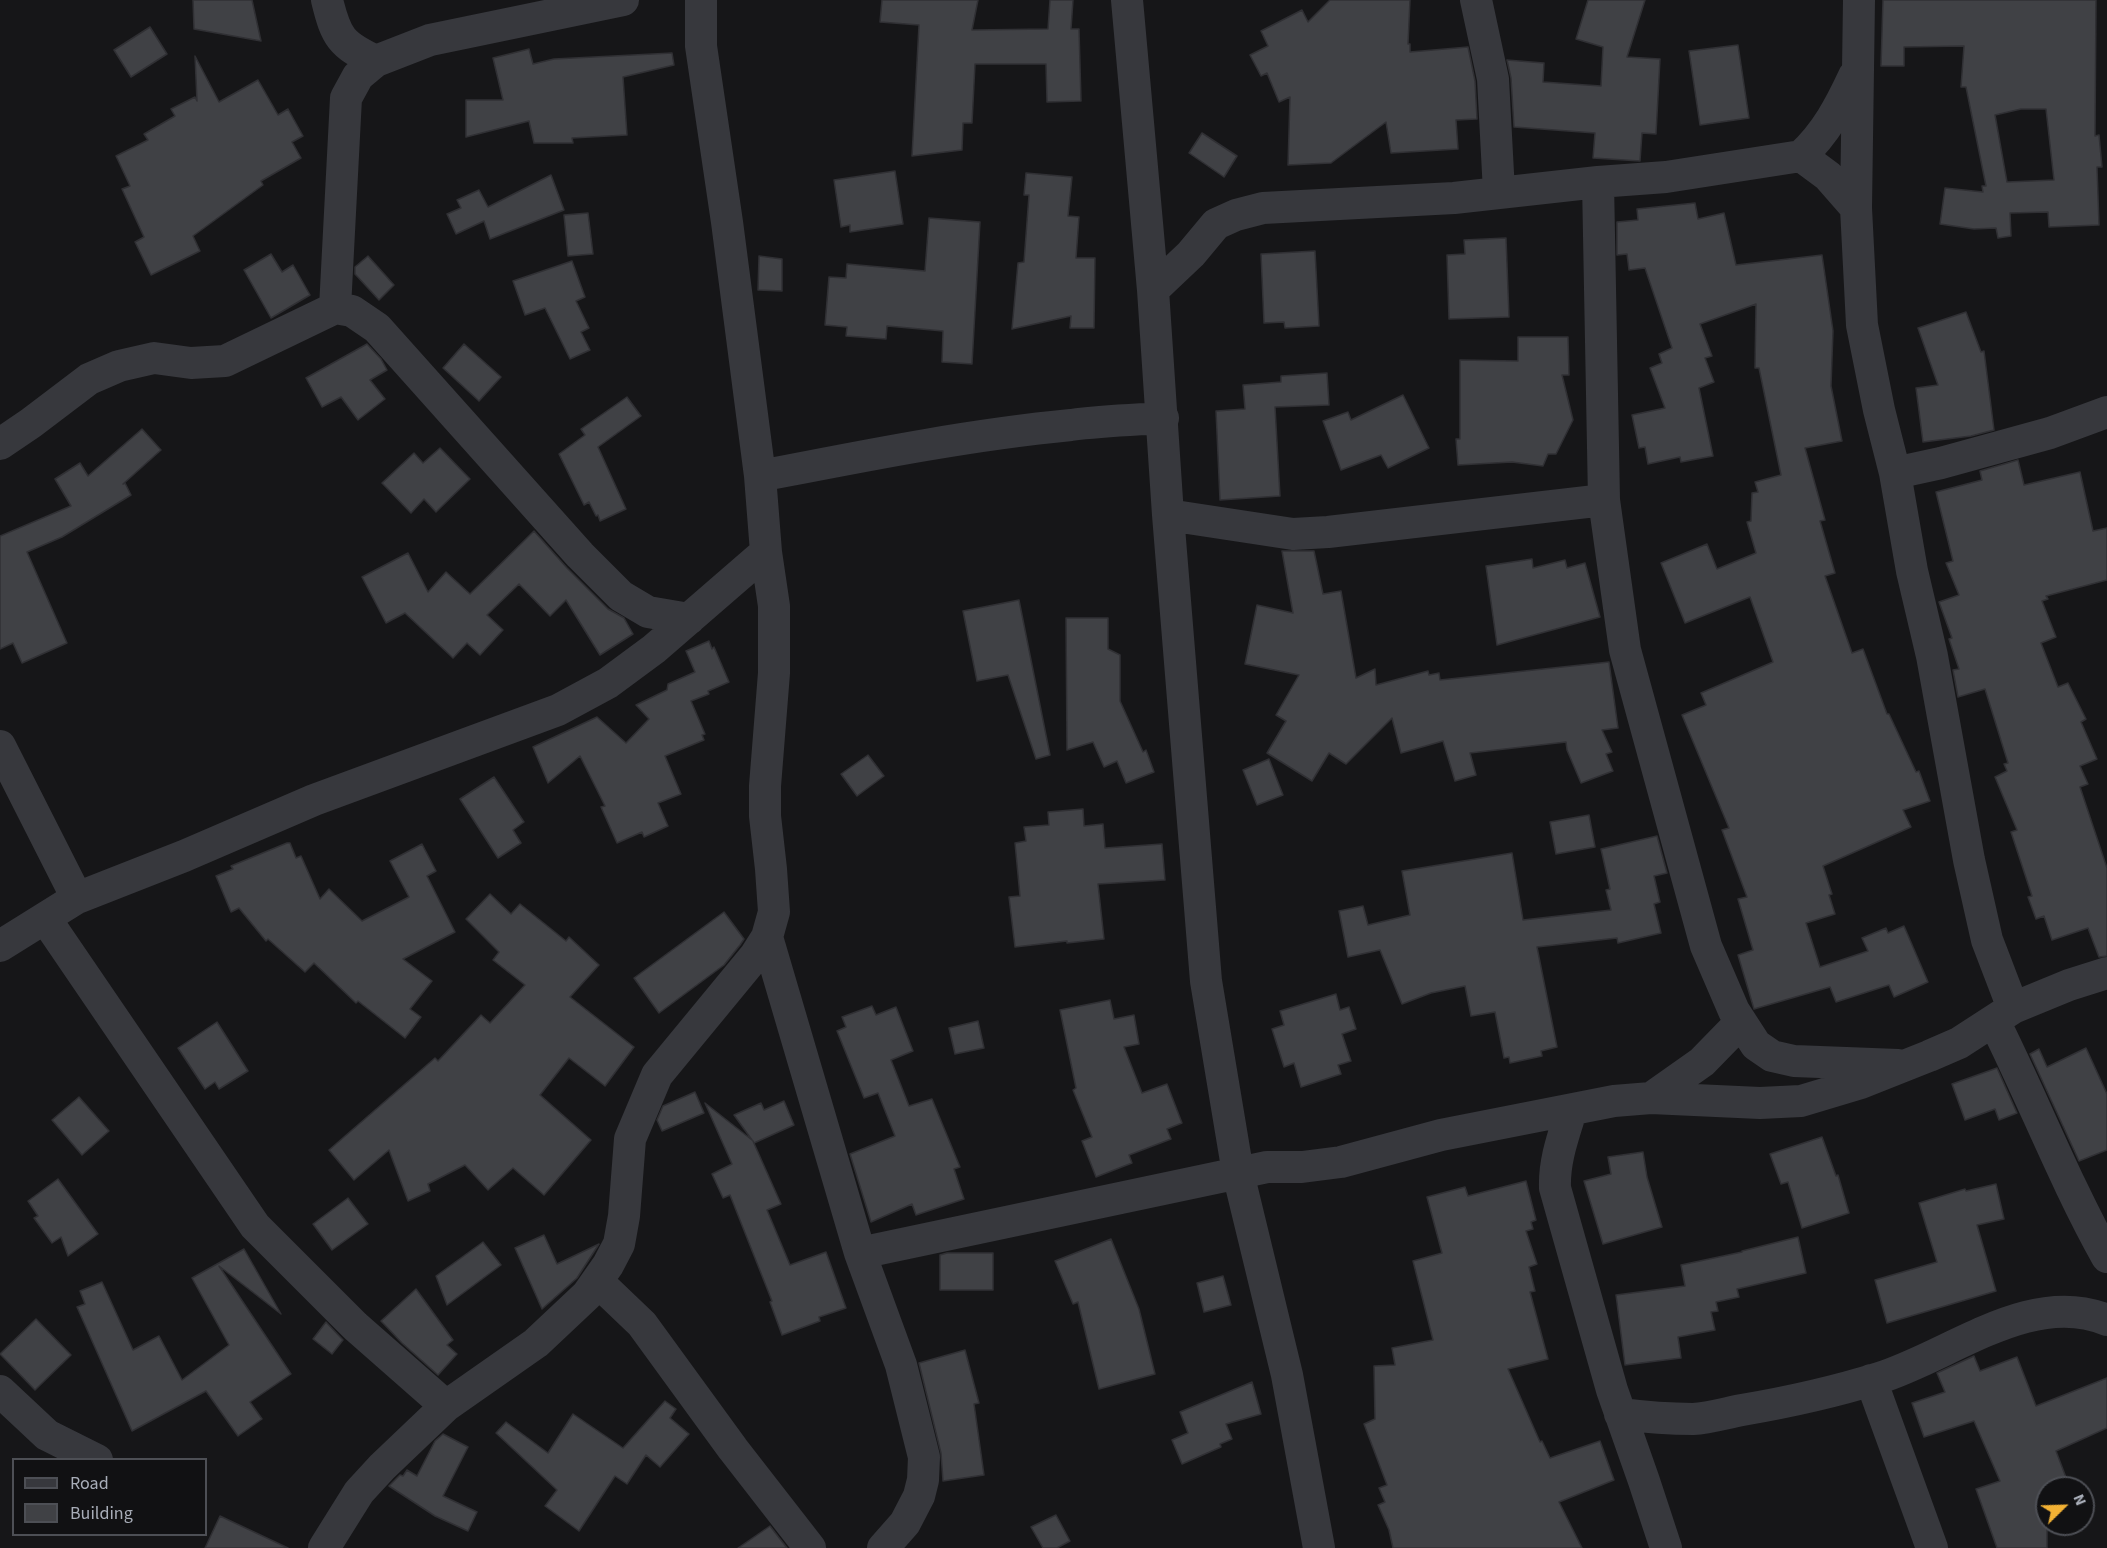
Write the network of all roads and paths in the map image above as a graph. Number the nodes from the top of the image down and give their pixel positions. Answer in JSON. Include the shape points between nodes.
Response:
{"nodes":[{"id":1,"x":327,"y":0,"type":"edge"},
{"id":2,"x":623,"y":0,"type":"edge"},
{"id":3,"x":701,"y":0,"type":"edge"},
{"id":4,"x":1126,"y":0,"type":"edge"},
{"id":5,"x":1476,"y":0,"type":"edge"},
{"id":6,"x":1859,"y":0,"type":"edge"},
{"id":7,"x":376,"y":61,"type":"junction"},
{"id":8,"x":1857,"y":70,"type":"junction"},
{"id":9,"x":1801,"y":156,"type":"junction"},
{"id":10,"x":1598,"y":182,"type":"junction"},
{"id":11,"x":1499,"y":192,"type":"junction"},
{"id":12,"x":1856,"y":208,"type":"junction"},
{"id":13,"x":1153,"y":290,"type":"junction"},
{"id":14,"x":335,"y":308,"type":"junction"},
{"id":15,"x":2107,"y":412,"type":"edge"},
{"id":16,"x":1162,"y":418,"type":"junction"},
{"id":17,"x":0,"y":444,"type":"edge"},
{"id":18,"x":1895,"y":473,"type":"junction"},
{"id":19,"x":760,"y":476,"type":"junction"},
{"id":20,"x":1604,"y":500,"type":"junction"},
{"id":21,"x":1168,"y":515,"type":"junction"},
{"id":22,"x":766,"y":552,"type":"junction"},
{"id":23,"x":689,"y":619,"type":"junction"},
{"id":24,"x":0,"y":746,"type":"edge"},
{"id":25,"x":77,"y":898,"type":"junction"},
{"id":26,"x":45,"y":918,"type":"junction"},
{"id":27,"x":767,"y":937,"type":"junction"},
{"id":28,"x":0,"y":946,"type":"edge"},
{"id":29,"x":2107,"y":973,"type":"edge"},
{"id":30,"x":2003,"y":1014,"type":"junction"},
{"id":31,"x":1741,"y":1022,"type":"junction"},
{"id":32,"x":1902,"y":1066,"type":"junction"},
{"id":33,"x":1651,"y":1098,"type":"junction"},
{"id":34,"x":1571,"y":1111,"type":"junction"},
{"id":35,"x":1238,"y":1173,"type":"junction"},
{"id":36,"x":860,"y":1253,"type":"junction"},
{"id":37,"x":2107,"y":1257,"type":"edge"},
{"id":38,"x":597,"y":1281,"type":"junction"},
{"id":39,"x":2107,"y":1320,"type":"edge"},
{"id":40,"x":1871,"y":1380,"type":"junction"},
{"id":41,"x":0,"y":1391,"type":"edge"},
{"id":42,"x":446,"y":1407,"type":"junction"},
{"id":43,"x":1620,"y":1414,"type":"junction"},
{"id":44,"x":93,"y":1458,"type":"edge"},
{"id":45,"x":324,"y":1548,"type":"edge"},
{"id":46,"x":810,"y":1548,"type":"edge"},
{"id":47,"x":883,"y":1548,"type":"edge"},
{"id":48,"x":1319,"y":1548,"type":"edge"},
{"id":49,"x":1666,"y":1548,"type":"edge"},
{"id":50,"x":1932,"y":1548,"type":"edge"}],
"edges":[{"from":1,"to":7,"type":"street","via":[[340,37],[353,51]]},
{"from":2,"to":7,"type":"street","via":[[430,40]]},
{"from":3,"to":19,"type":"street","via":[[701,46]]},
{"from":4,"to":13,"type":"street"},
{"from":5,"to":11,"type":"street","via":[[1493,79]]},
{"from":6,"to":8,"type":"street"},
{"from":7,"to":14,"type":"street","via":[[358,76],[346,98]]},
{"from":8,"to":9,"type":"street","via":[[1817,142]]},
{"from":8,"to":12,"type":"street"},
{"from":9,"to":10,"type":"street","via":[[1666,177]]},
{"from":9,"to":12,"type":"street","via":[[1828,176]]},
{"from":10,"to":11,"type":"street"},
{"from":10,"to":20,"type":"street"},
{"from":11,"to":13,"type":"street","via":[[1263,208],[1236,215],[1216,224]]},
{"from":12,"to":18,"type":"street","via":[[1862,325]]},
{"from":13,"to":16,"type":"street"},
{"from":14,"to":17,"type":"street","via":[[225,361],[191,363],[154,358],[119,366],[89,379]]},
{"from":14,"to":23,"type":"street","via":[[352,311],[377,328],[621,596],[648,612]]},
{"from":15,"to":18,"type":"street","via":[[2050,433]]},
{"from":16,"to":19,"type":"street","via":[[1071,424],[885,451]]},
{"from":16,"to":21,"type":"street"},
{"from":18,"to":30,"type":"street","via":[[1969,860]]},
{"from":19,"to":22,"type":"street"},
{"from":20,"to":21,"type":"street","via":[[1293,534]]},
{"from":20,"to":31,"type":"street","via":[[1625,650],[1706,946]]},
{"from":21,"to":35,"type":"street","via":[[1206,981]]},
{"from":22,"to":23,"type":"street"},
{"from":22,"to":27,"type":"street","via":[[774,606],[765,786],[774,912]]},
{"from":23,"to":25,"type":"street","via":[[608,683],[558,710],[314,800]]},
{"from":24,"to":25,"type":"street"},
{"from":25,"to":26,"type":"street"},
{"from":26,"to":28,"type":"street"},
{"from":26,"to":42,"type":"street","via":[[255,1226],[355,1326]]},
{"from":27,"to":36,"type":"street"},
{"from":27,"to":38,"type":"street","via":[[657,1075],[630,1139],[619,1244]]},
{"from":29,"to":30,"type":"street"},
{"from":30,"to":32,"type":"street","via":[[1959,1043]]},
{"from":30,"to":37,"type":"street","via":[[2015,1063],[2079,1207]]},
{"from":31,"to":32,"type":"street","via":[[1755,1045],[1772,1056]]},
{"from":31,"to":33,"type":"street","via":[[1702,1062]]},
{"from":32,"to":33,"type":"street","via":[[1801,1101]]},
{"from":33,"to":34,"type":"street"},
{"from":34,"to":35,"type":"street","via":[[1441,1135],[1341,1162]]},
{"from":34,"to":43,"type":"street","via":[[1558,1153],[1555,1188]]},
{"from":35,"to":36,"type":"street"},
{"from":35,"to":48,"type":"street","via":[[1287,1375]]},
{"from":36,"to":47,"type":"street","via":[[901,1365],[924,1457],[919,1496],[905,1523]]},
{"from":38,"to":42,"type":"street","via":[[536,1343]]},
{"from":38,"to":46,"type":"street","via":[[642,1324]]},
{"from":39,"to":40,"type":"street","via":[[2068,1312],[2039,1314],[1986,1331]]},
{"from":40,"to":43,"type":"street","via":[[1788,1402],[1695,1419]]},
{"from":40,"to":50,"type":"street"},
{"from":41,"to":44,"type":"street","via":[[47,1435]]},
{"from":42,"to":45,"type":"street","via":[[359,1492]]},
{"from":43,"to":49,"type":"street"}]}
